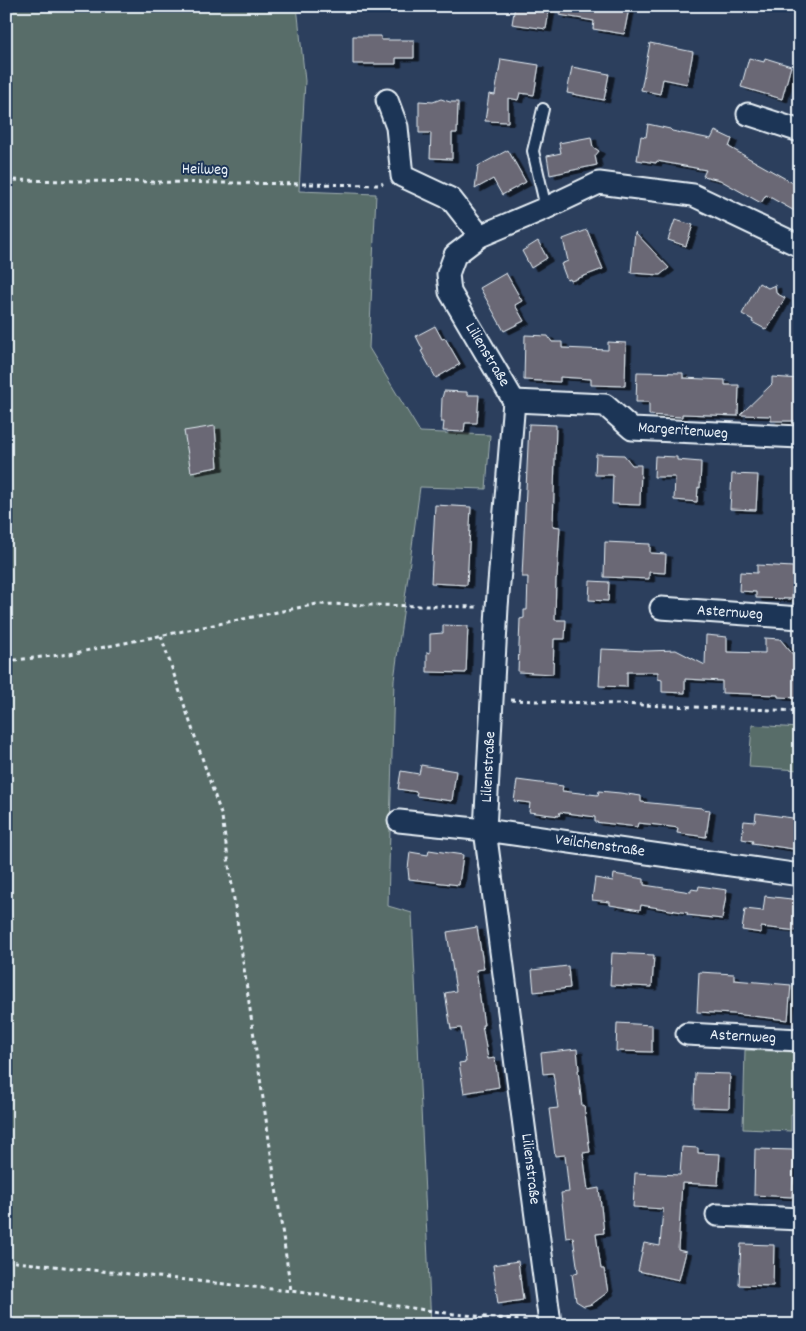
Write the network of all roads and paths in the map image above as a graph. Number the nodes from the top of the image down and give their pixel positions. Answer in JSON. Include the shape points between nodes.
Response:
{"nodes":[{"id":1,"x":387,"y":100,"type":"dead end"},
{"id":2,"x":543,"y":109,"type":"dead end"},
{"id":3,"x":748,"y":114,"type":"dead end"},
{"id":4,"x":800,"y":131,"type":"edge"},
{"id":5,"x":402,"y":176,"type":"junction"},
{"id":6,"x":6,"y":180,"type":"edge"},
{"id":7,"x":546,"y":208,"type":"junction"},
{"id":8,"x":480,"y":236,"type":"junction"},
{"id":9,"x":800,"y":246,"type":"edge"},
{"id":10,"x":514,"y":401,"type":"junction"},
{"id":11,"x":800,"y":437,"type":"edge"},
{"id":12,"x":497,"y":607,"type":"junction"},
{"id":13,"x":661,"y":608,"type":"dead end"},
{"id":14,"x":800,"y":618,"type":"edge"},
{"id":15,"x":161,"y":636,"type":"junction"},
{"id":16,"x":6,"y":662,"type":"edge"},
{"id":17,"x":492,"y":701,"type":"junction"},
{"id":18,"x":800,"y":711,"type":"edge"},
{"id":19,"x":399,"y":821,"type":"dead end"},
{"id":20,"x":486,"y":830,"type":"junction"},
{"id":21,"x":800,"y":875,"type":"edge"},
{"id":22,"x":687,"y":1034,"type":"dead end"},
{"id":23,"x":800,"y":1040,"type":"edge"},
{"id":24,"x":717,"y":1215,"type":"dead end"},
{"id":25,"x":800,"y":1218,"type":"edge"},
{"id":26,"x":6,"y":1260,"type":"edge"},
{"id":27,"x":290,"y":1291,"type":"junction"},
{"id":28,"x":550,"y":1324,"type":"edge"}],
"edges":[{"from":1,"to":5,"type":"street","via":[[397,127]]},
{"from":2,"to":7,"type":"lane","via":[[533,151]]},
{"from":3,"to":4,"type":"street"},
{"from":5,"to":6,"type":"path","name":"Heilweg","via":[[380,185]]},
{"from":5,"to":8,"type":"street","via":[[451,199]]},
{"from":7,"to":8,"type":"street","name":"Lilienstraße"},
{"from":7,"to":9,"type":"street","name":"Lilienstraße","via":[[599,182],[693,195]]},
{"from":8,"to":10,"type":"street","name":"Lilienstraße","via":[[455,255],[448,274],[450,292]]},
{"from":10,"to":11,"type":"street","name":"Margeritenweg","via":[[605,404],[632,429]]},
{"from":10,"to":12,"type":"street","name":"Lilienstraße"},
{"from":12,"to":15,"type":"path","via":[[317,604]]},
{"from":12,"to":17,"type":"street","name":"Lilienstraße"},
{"from":13,"to":14,"type":"street","name":"Asternweg"},
{"from":15,"to":16,"type":"path","via":[[70,654]]},
{"from":15,"to":27,"type":"path","via":[[222,817]]},
{"from":17,"to":18,"type":"path"},
{"from":17,"to":20,"type":"street","name":"Lilienstraße"},
{"from":19,"to":20,"type":"street","name":"Veilchenstraße"},
{"from":20,"to":21,"type":"street","name":"Veilchenstraße"},
{"from":20,"to":28,"type":"street","name":"Lilienstraße"},
{"from":22,"to":23,"type":"street","name":"Asternweg"},
{"from":24,"to":25,"type":"street"},
{"from":26,"to":27,"type":"path"},
{"from":27,"to":28,"type":"path"}]}
